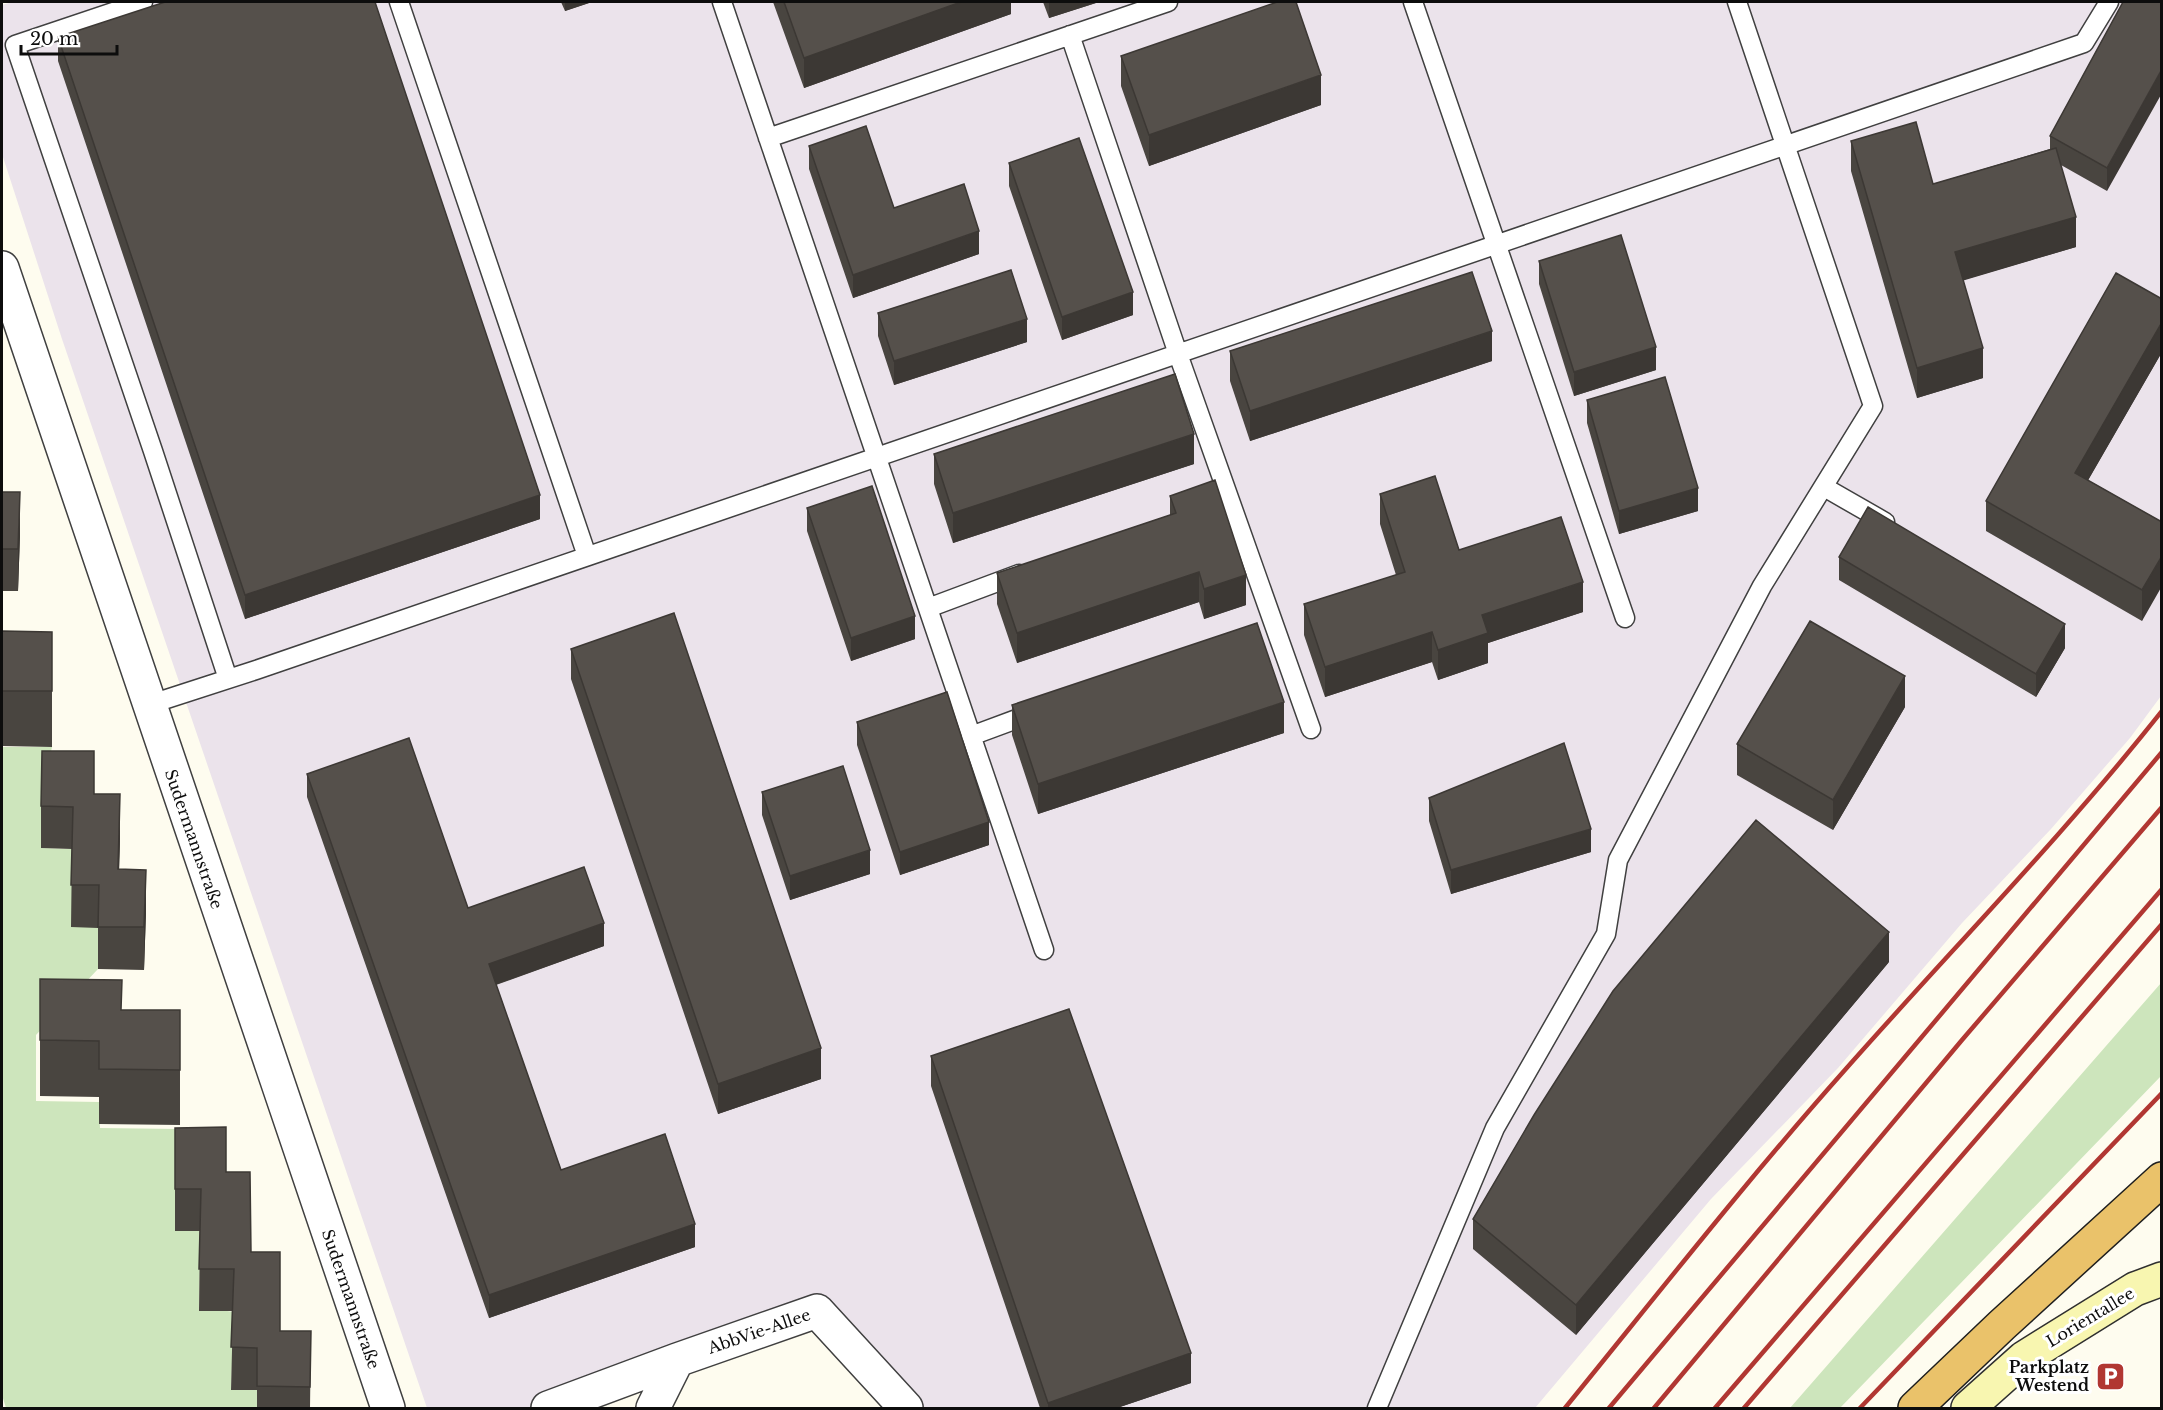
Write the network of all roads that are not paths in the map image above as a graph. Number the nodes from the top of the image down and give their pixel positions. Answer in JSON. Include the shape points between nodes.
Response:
{"nodes":[{"id":1,"x":142,"y":2,"type":"edge"},
{"id":2,"x":399,"y":2,"type":"edge"},
{"id":3,"x":722,"y":2,"type":"edge"},
{"id":4,"x":1168,"y":2,"type":"edge"},
{"id":5,"x":1413,"y":2,"type":"edge"},
{"id":6,"x":1737,"y":2,"type":"edge"},
{"id":7,"x":2109,"y":2,"type":"edge"},
{"id":8,"x":1070,"y":35,"type":"junction"},
{"id":9,"x":768,"y":138,"type":"junction"},
{"id":10,"x":1785,"y":146,"type":"junction"},
{"id":11,"x":1496,"y":245,"type":"junction"},
{"id":12,"x":2,"y":268,"type":"edge"},
{"id":13,"x":1178,"y":354,"type":"junction"},
{"id":14,"x":877,"y":457,"type":"junction"},
{"id":15,"x":1824,"y":487,"type":"junction"},
{"id":16,"x":1897,"y":528,"type":"edge"},
{"id":17,"x":587,"y":556,"type":"junction"},
{"id":18,"x":1039,"y":567,"type":"edge"},
{"id":19,"x":928,"y":608,"type":"junction"},
{"id":20,"x":1625,"y":618,"type":"dead end"},
{"id":21,"x":228,"y":678,"type":"junction"},
{"id":22,"x":148,"y":705,"type":"junction"},
{"id":23,"x":1050,"y":707,"type":"edge"},
{"id":24,"x":1311,"y":729,"type":"dead end"},
{"id":25,"x":971,"y":736,"type":"junction"},
{"id":26,"x":1044,"y":950,"type":"dead end"},
{"id":27,"x":2162,"y":1179,"type":"edge"},
{"id":28,"x":2162,"y":1279,"type":"edge"},
{"id":29,"x":677,"y":1360,"type":"junction"},
{"id":30,"x":388,"y":1408,"type":"edge"},
{"id":31,"x":548,"y":1408,"type":"edge"},
{"id":32,"x":653,"y":1408,"type":"edge"},
{"id":33,"x":906,"y":1408,"type":"edge"},
{"id":34,"x":1377,"y":1408,"type":"edge"},
{"id":35,"x":1915,"y":1408,"type":"edge"},
{"id":36,"x":1968,"y":1408,"type":"edge"}],
"edges":[{"from":1,"to":21,"type":"lane","via":[[15,45]]},
{"from":2,"to":17,"type":"lane"},
{"from":3,"to":9,"type":"lane"},
{"from":4,"to":8,"type":"lane"},
{"from":5,"to":11,"type":"lane"},
{"from":6,"to":10,"type":"lane"},
{"from":7,"to":10,"type":"lane","via":[[2084,43]]},
{"from":8,"to":9,"type":"lane"},
{"from":8,"to":13,"type":"lane"},
{"from":9,"to":14,"type":"lane"},
{"from":10,"to":11,"type":"lane"},
{"from":10,"to":15,"type":"lane","via":[[1873,406]]},
{"from":11,"to":13,"type":"lane"},
{"from":11,"to":20,"type":"lane"},
{"from":12,"to":22,"type":"street","name":"Sudermannstraße"},
{"from":13,"to":14,"type":"lane"},
{"from":13,"to":24,"type":"lane","via":[[1223,499]]},
{"from":14,"to":17,"type":"lane"},
{"from":14,"to":19,"type":"lane"},
{"from":15,"to":16,"type":"lane"},
{"from":15,"to":34,"type":"lane","via":[[1762,586],[1617,860],[1606,934],[1495,1128]]},
{"from":17,"to":21,"type":"lane"},
{"from":18,"to":19,"type":"lane"},
{"from":19,"to":25,"type":"lane"},
{"from":21,"to":22,"type":"lane"},
{"from":22,"to":30,"type":"street","name":"Sudermannstraße"},
{"from":23,"to":25,"type":"lane"},
{"from":25,"to":26,"type":"lane"},
{"from":27,"to":35,"type":"highway"},
{"from":28,"to":36,"type":"main road","name":"Lorientallee","via":[[2135,1289],[2024,1358]]},
{"from":29,"to":31,"type":"street"},
{"from":29,"to":32,"type":"street"},
{"from":29,"to":33,"type":"street","name":"AbbVie-Allee","via":[[818,1311]]}]}
